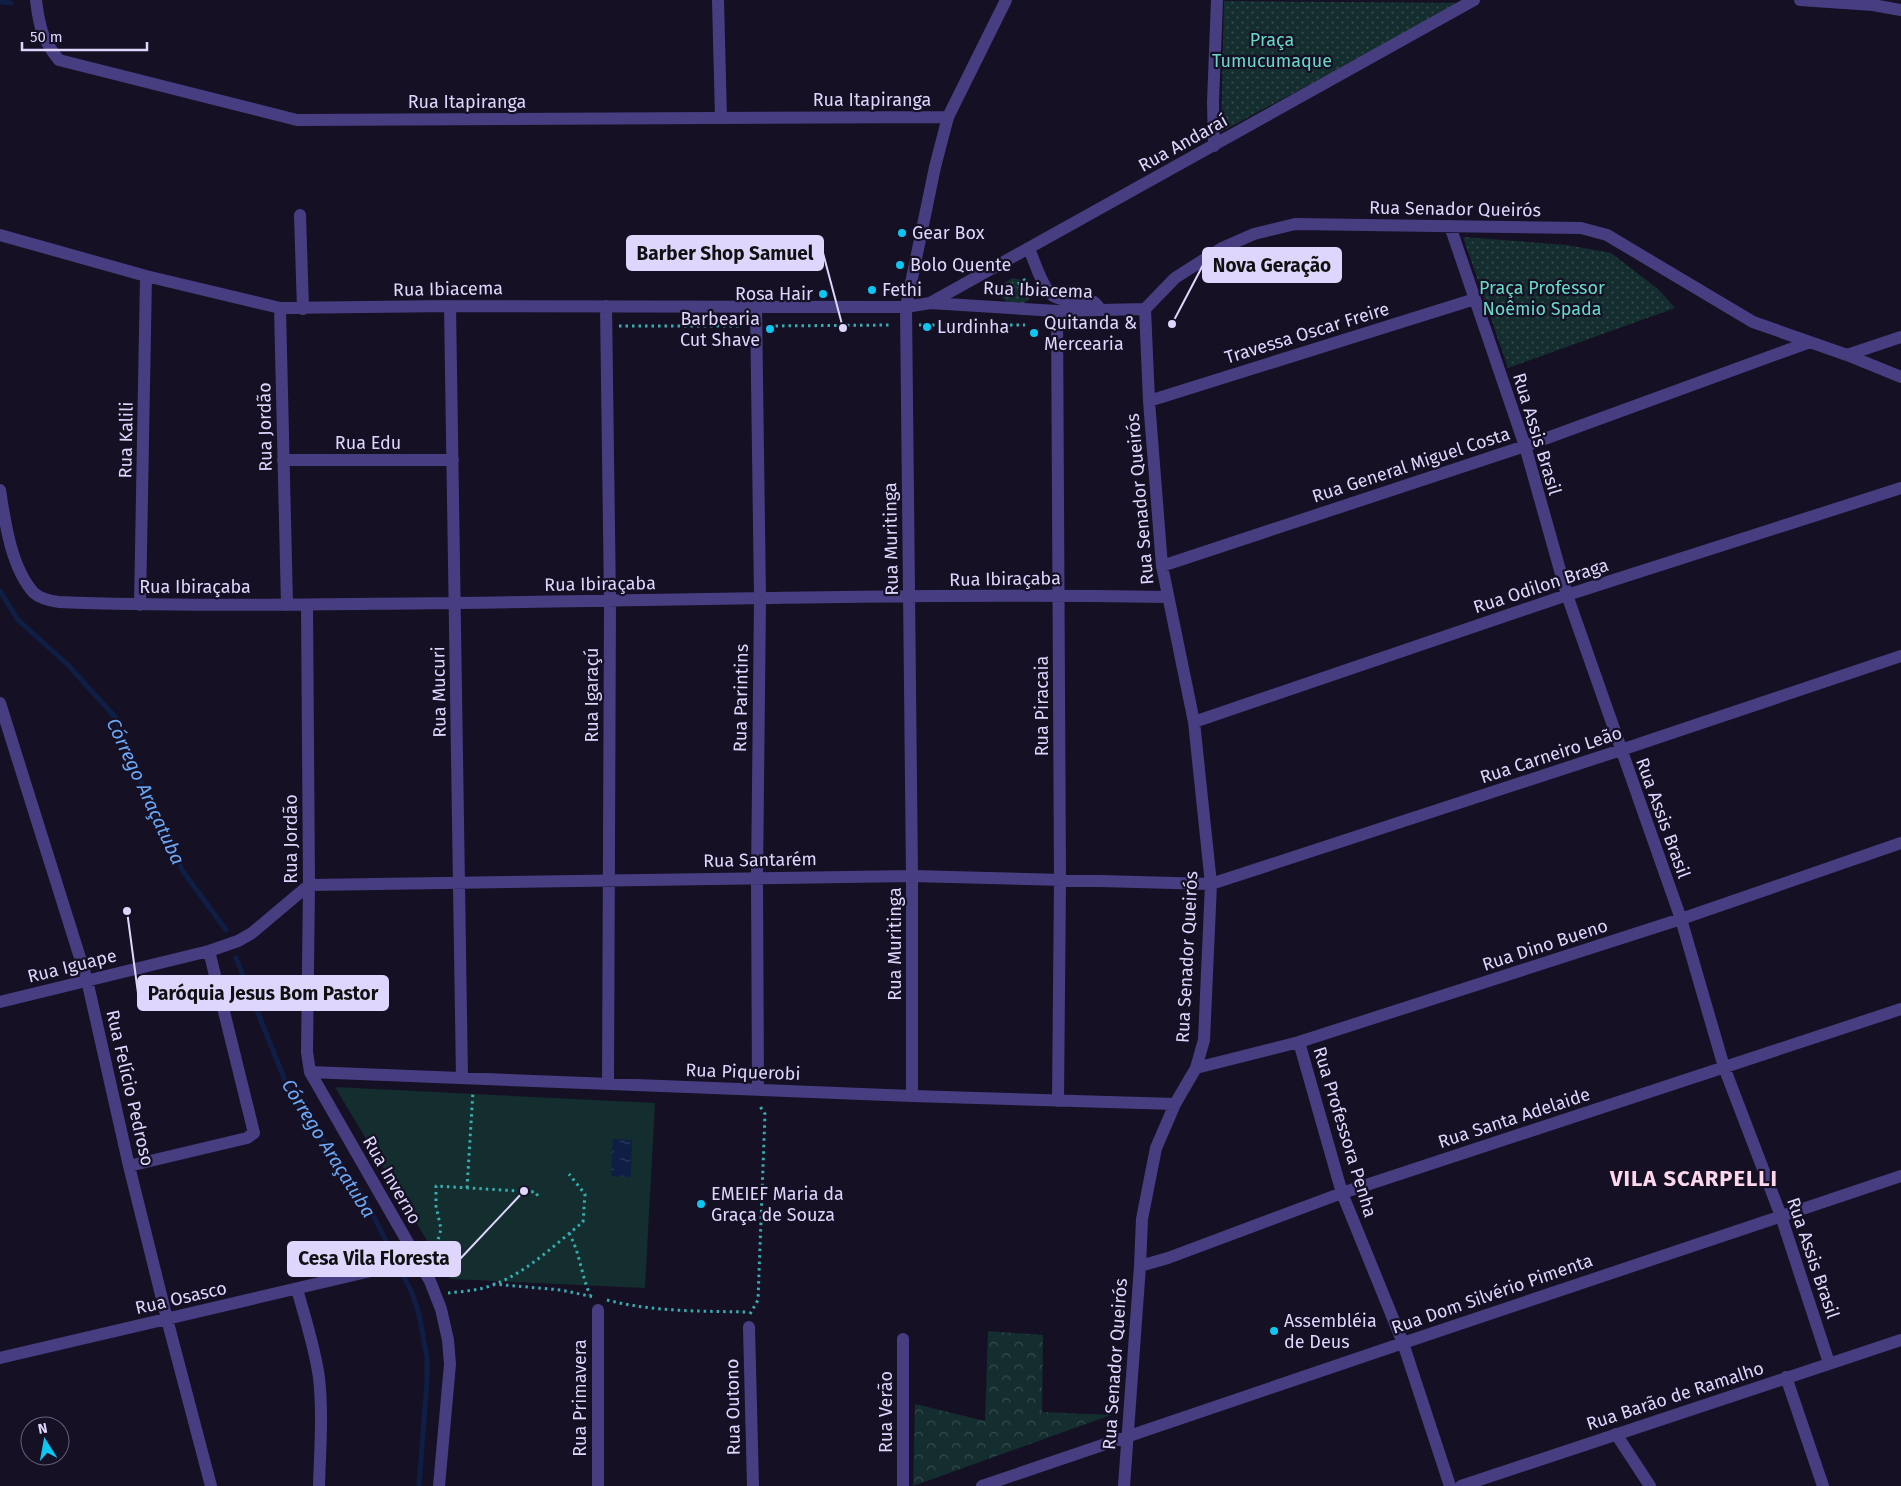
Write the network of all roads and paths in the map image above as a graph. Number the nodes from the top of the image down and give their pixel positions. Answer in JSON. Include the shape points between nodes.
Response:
{"nodes":[{"id":1,"x":36,"y":0,"type":"edge"},
{"id":2,"x":718,"y":0,"type":"edge"},
{"id":3,"x":1006,"y":0,"type":"edge"},
{"id":4,"x":1217,"y":0,"type":"edge"},
{"id":5,"x":1474,"y":0,"type":"edge"},
{"id":6,"x":1800,"y":0,"type":"edge"},
{"id":7,"x":1901,"y":10,"type":"edge"},
{"id":8,"x":948,"y":117,"type":"junction"},
{"id":9,"x":721,"y":118,"type":"junction"},
{"id":10,"x":1214,"y":146,"type":"junction"},
{"id":11,"x":300,"y":215,"type":"dead end"},
{"id":12,"x":1450,"y":226,"type":"junction"},
{"id":13,"x":0,"y":235,"type":"edge"},
{"id":14,"x":1029,"y":249,"type":"junction"},
{"id":15,"x":146,"y":276,"type":"junction"},
{"id":16,"x":1475,"y":299,"type":"junction"},
{"id":17,"x":930,"y":303,"type":"junction"},
{"id":18,"x":450,"y":306,"type":"junction"},
{"id":19,"x":606,"y":306,"type":"junction"},
{"id":20,"x":756,"y":306,"type":"junction"},
{"id":21,"x":906,"y":307,"type":"junction"},
{"id":22,"x":280,"y":308,"type":"junction"},
{"id":23,"x":1145,"y":308,"type":"junction"},
{"id":24,"x":303,"y":309,"type":"junction"},
{"id":25,"x":1101,"y":310,"type":"junction"},
{"id":26,"x":1057,"y":311,"type":"junction"},
{"id":27,"x":905,"y":325,"type":"junction"},
{"id":28,"x":1028,"y":325,"type":"dead end"},
{"id":29,"x":606,"y":326,"type":"junction"},
{"id":30,"x":756,"y":326,"type":"junction"},
{"id":31,"x":1901,"y":337,"type":"edge"},
{"id":32,"x":1810,"y":342,"type":"junction"},
{"id":33,"x":1847,"y":355,"type":"junction"},
{"id":34,"x":1901,"y":376,"type":"edge"},
{"id":35,"x":1149,"y":401,"type":"junction"},
{"id":36,"x":1525,"y":446,"type":"junction"},
{"id":37,"x":283,"y":460,"type":"junction"},
{"id":38,"x":452,"y":460,"type":"junction"},
{"id":39,"x":1901,"y":488,"type":"edge"},
{"id":40,"x":0,"y":490,"type":"edge"},
{"id":41,"x":1162,"y":566,"type":"junction"},
{"id":42,"x":1567,"y":595,"type":"junction"},
{"id":43,"x":1058,"y":596,"type":"junction"},
{"id":44,"x":760,"y":598,"type":"junction"},
{"id":45,"x":909,"y":598,"type":"junction"},
{"id":46,"x":1168,"y":598,"type":"junction"},
{"id":47,"x":456,"y":602,"type":"junction"},
{"id":48,"x":610,"y":602,"type":"junction"},
{"id":49,"x":140,"y":605,"type":"junction"},
{"id":50,"x":287,"y":605,"type":"junction"},
{"id":51,"x":307,"y":605,"type":"junction"},
{"id":52,"x":1901,"y":656,"type":"edge"},
{"id":53,"x":0,"y":703,"type":"edge"},
{"id":54,"x":1194,"y":722,"type":"junction"},
{"id":55,"x":1620,"y":750,"type":"junction"},
{"id":56,"x":1901,"y":843,"type":"edge"},
{"id":57,"x":912,"y":876,"type":"junction"},
{"id":58,"x":757,"y":878,"type":"junction"},
{"id":59,"x":1060,"y":879,"type":"junction"},
{"id":60,"x":609,"y":880,"type":"junction"},
{"id":61,"x":459,"y":882,"type":"junction"},
{"id":62,"x":1211,"y":884,"type":"junction"},
{"id":63,"x":309,"y":885,"type":"junction"},
{"id":64,"x":1681,"y":919,"type":"junction"},
{"id":65,"x":209,"y":951,"type":"junction"},
{"id":66,"x":87,"y":980,"type":"junction"},
{"id":67,"x":0,"y":1002,"type":"edge"},
{"id":68,"x":1901,"y":1009,"type":"edge"},
{"id":69,"x":1299,"y":1042,"type":"junction"},
{"id":70,"x":1724,"y":1067,"type":"junction"},
{"id":71,"x":1196,"y":1068,"type":"junction"},
{"id":72,"x":310,"y":1072,"type":"junction"},
{"id":73,"x":468,"y":1078,"type":"junction"},
{"id":74,"x":608,"y":1084,"type":"junction"},
{"id":75,"x":758,"y":1090,"type":"junction"},
{"id":76,"x":912,"y":1096,"type":"junction"},
{"id":77,"x":1058,"y":1101,"type":"junction"},
{"id":78,"x":1175,"y":1104,"type":"junction"},
{"id":79,"x":129,"y":1166,"type":"junction"},
{"id":80,"x":569,"y":1174,"type":"dead end"},
{"id":81,"x":1901,"y":1176,"type":"edge"},
{"id":82,"x":467,"y":1188,"type":"junction"},
{"id":83,"x":1342,"y":1194,"type":"junction"},
{"id":84,"x":538,"y":1197,"type":"dead end"},
{"id":85,"x":1781,"y":1216,"type":"junction"},
{"id":86,"x":570,"y":1233,"type":"junction"},
{"id":87,"x":410,"y":1262,"type":"dead end"},
{"id":88,"x":433,"y":1262,"type":"dead end"},
{"id":89,"x":1140,"y":1266,"type":"junction"},
{"id":90,"x":385,"y":1268,"type":"dead end"},
{"id":91,"x":371,"y":1271,"type":"dead end"},
{"id":92,"x":493,"y":1284,"type":"junction"},
{"id":93,"x":297,"y":1289,"type":"junction"},
{"id":94,"x":435,"y":1294,"type":"junction"},
{"id":95,"x":590,"y":1296,"type":"junction"},
{"id":96,"x":598,"y":1310,"type":"dead end"},
{"id":97,"x":750,"y":1312,"type":"junction"},
{"id":98,"x":167,"y":1319,"type":"junction"},
{"id":99,"x":749,"y":1327,"type":"joint"},
{"id":100,"x":903,"y":1339,"type":"dead end"},
{"id":101,"x":1901,"y":1340,"type":"edge"},
{"id":102,"x":1403,"y":1342,"type":"junction"},
{"id":103,"x":0,"y":1358,"type":"edge"},
{"id":104,"x":1829,"y":1363,"type":"junction"},
{"id":105,"x":1786,"y":1377,"type":"junction"},
{"id":106,"x":1616,"y":1434,"type":"junction"},
{"id":107,"x":1127,"y":1437,"type":"junction"},
{"id":108,"x":211,"y":1486,"type":"edge"},
{"id":109,"x":319,"y":1486,"type":"edge"},
{"id":110,"x":439,"y":1486,"type":"edge"},
{"id":111,"x":598,"y":1486,"type":"edge"},
{"id":112,"x":753,"y":1486,"type":"edge"},
{"id":113,"x":903,"y":1486,"type":"edge"},
{"id":114,"x":982,"y":1486,"type":"edge"},
{"id":115,"x":1124,"y":1486,"type":"edge"},
{"id":116,"x":1450,"y":1486,"type":"edge"},
{"id":117,"x":1461,"y":1486,"type":"edge"},
{"id":118,"x":1650,"y":1486,"type":"edge"},
{"id":119,"x":1823,"y":1486,"type":"edge"}],
"edges":[{"from":1,"to":9,"type":"street","name":"Rua Itapiranga","via":[[39,24],[47,46],[59,60],[297,120]]},
{"from":2,"to":9,"type":"street"},
{"from":3,"to":8,"type":"street","name":"Rua Muritinga"},
{"from":4,"to":10,"type":"street"},
{"from":5,"to":10,"type":"street","name":"Rua Andaraí"},
{"from":6,"to":7,"type":"street"},
{"from":8,"to":9,"type":"street","name":"Rua Itapiranga"},
{"from":8,"to":21,"type":"street","name":"Rua Muritinga"},
{"from":10,"to":14,"type":"street","name":"Rua Andaraí"},
{"from":11,"to":24,"type":"street"},
{"from":12,"to":16,"type":"street","name":"Rua Assis Brasil"},
{"from":12,"to":23,"type":"street","name":"Rua Senador Queirós","via":[[1295,224],[1254,234],[1222,248],[1175,278]]},
{"from":12,"to":32,"type":"street","name":"Rua Senador Queirós","via":[[1581,228],[1607,235],[1753,322]]},
{"from":13,"to":15,"type":"street","name":"Rua Ibiacema"},
{"from":14,"to":17,"type":"street","name":"Rua Andaraí"},
{"from":14,"to":25,"type":"street","via":[[1045,288],[1053,296],[1094,302]]},
{"from":15,"to":22,"type":"street","name":"Rua Ibiacema"},
{"from":15,"to":49,"type":"street","name":"Rua Kalili"},
{"from":16,"to":35,"type":"street","name":"Travessa Oscar Freire"},
{"from":16,"to":36,"type":"street","name":"Rua Assis Brasil"},
{"from":17,"to":21,"type":"street","name":"Rua Andaraí"},
{"from":17,"to":26,"type":"street","name":"Rua Ibiacema"},
{"from":18,"to":19,"type":"street","name":"Rua Ibiacema"},
{"from":18,"to":24,"type":"street","name":"Rua Ibiacema"},
{"from":18,"to":38,"type":"street","name":"Rua Mucuri"},
{"from":19,"to":20,"type":"street","name":"Rua Ibiacema"},
{"from":19,"to":29,"type":"street","name":"Rua Igaraçú"},
{"from":20,"to":21,"type":"street","name":"Rua Ibiacema"},
{"from":20,"to":30,"type":"street","name":"Rua Parintins"},
{"from":21,"to":27,"type":"street","name":"Rua Muritinga"},
{"from":22,"to":24,"type":"street","name":"Rua Ibiacema"},
{"from":22,"to":37,"type":"street","name":"Rua Jordão"},
{"from":23,"to":25,"type":"street","name":"Rua Ibiacema"},
{"from":23,"to":35,"type":"street","name":"Rua Senador Queirós"},
{"from":25,"to":26,"type":"street","name":"Rua Ibiacema"},
{"from":26,"to":43,"type":"street","name":"Rua Piracaia"},
{"from":27,"to":28,"type":"path"},
{"from":27,"to":30,"type":"path"},
{"from":27,"to":45,"type":"street","name":"Rua Muritinga"},
{"from":29,"to":30,"type":"path"},
{"from":29,"to":48,"type":"street","name":"Rua Igaraçú"},
{"from":30,"to":44,"type":"street","name":"Rua Parintins"},
{"from":31,"to":33,"type":"street"},
{"from":32,"to":33,"type":"street","name":"Rua Senador Queirós"},
{"from":32,"to":36,"type":"street","name":"Rua General Miguel Costa"},
{"from":33,"to":34,"type":"street","name":"Rua Senador Queirós"},
{"from":35,"to":41,"type":"street","name":"Rua Senador Queirós"},
{"from":36,"to":41,"type":"street","name":"Rua General Miguel Costa"},
{"from":36,"to":42,"type":"street","name":"Rua Assis Brasil"},
{"from":37,"to":38,"type":"street","name":"Rua Edu"},
{"from":37,"to":50,"type":"street","name":"Rua Jordão"},
{"from":38,"to":47,"type":"street","name":"Rua Mucuri"},
{"from":39,"to":42,"type":"street","name":"Rua Odilon Braga"},
{"from":40,"to":49,"type":"street","name":"Rua Ibiraçaba","via":[[13,554],[34,593],[59,602]]},
{"from":41,"to":46,"type":"street","name":"Rua Senador Queirós"},
{"from":42,"to":54,"type":"street","name":"Rua Odilon Braga"},
{"from":42,"to":55,"type":"street","name":"Rua Assis Brasil"},
{"from":43,"to":45,"type":"street","name":"Rua Ibiraçaba"},
{"from":43,"to":46,"type":"street","name":"Rua Ibiraçaba"},
{"from":43,"to":59,"type":"street","name":"Rua Piracaia"},
{"from":44,"to":45,"type":"street","name":"Rua Ibiraçaba"},
{"from":44,"to":48,"type":"street","name":"Rua Ibiraçaba"},
{"from":44,"to":58,"type":"street","name":"Rua Parintins"},
{"from":45,"to":57,"type":"street","name":"Rua Muritinga"},
{"from":46,"to":54,"type":"street","name":"Rua Senador Queirós"},
{"from":47,"to":48,"type":"street","name":"Rua Ibiraçaba"},
{"from":47,"to":51,"type":"street","name":"Rua Ibiraçaba"},
{"from":47,"to":61,"type":"street","name":"Rua Mucuri"},
{"from":48,"to":60,"type":"street","name":"Rua Igaraçú"},
{"from":49,"to":50,"type":"street","name":"Rua Ibiraçaba"},
{"from":50,"to":51,"type":"street","name":"Rua Ibiraçaba"},
{"from":51,"to":63,"type":"street","name":"Rua Jordão"},
{"from":52,"to":55,"type":"street","name":"Rua Carneiro Leão"},
{"from":53,"to":66,"type":"street","name":"Rua Felício Pedroso"},
{"from":54,"to":62,"type":"street","name":"Rua Senador Queirós"},
{"from":55,"to":62,"type":"street","name":"Rua Carneiro Leão"},
{"from":55,"to":64,"type":"street","name":"Rua Assis Brasil"},
{"from":56,"to":64,"type":"street","name":"Rua Dino Bueno"},
{"from":57,"to":58,"type":"street","name":"Rua Santarém"},
{"from":57,"to":59,"type":"street","name":"Rua Santarém"},
{"from":57,"to":76,"type":"street","name":"Rua Muritinga"},
{"from":58,"to":60,"type":"street","name":"Rua Santarém"},
{"from":58,"to":75,"type":"street","name":"Rua Parintins"},
{"from":59,"to":62,"type":"street","name":"Rua Santarém"},
{"from":59,"to":77,"type":"street","name":"Rua Piracaia"},
{"from":60,"to":61,"type":"street","name":"Rua Santarém"},
{"from":60,"to":74,"type":"street","name":"Rua Igaraçú"},
{"from":61,"to":63,"type":"street","name":"Rua Santarém"},
{"from":61,"to":73,"type":"street","name":"Rua Mucuri"},
{"from":62,"to":71,"type":"street","name":"Rua Senador Queirós","via":[[1204,1040]]},
{"from":63,"to":65,"type":"street","name":"Rua Iguape","via":[[252,933]]},
{"from":63,"to":72,"type":"street","name":"Rua Jordão","via":[[306,1052]]},
{"from":64,"to":69,"type":"street","name":"Rua Dino Bueno"},
{"from":64,"to":70,"type":"street","name":"Rua Assis Brasil"},
{"from":65,"to":66,"type":"street","name":"Rua Iguape"},
{"from":65,"to":79,"type":"street","via":[[254,1133],[247,1138]]},
{"from":66,"to":67,"type":"street","name":"Rua Iguape"},
{"from":66,"to":79,"type":"street","name":"Rua Felício Pedroso"},
{"from":68,"to":70,"type":"street","name":"Rua Santa Adelaide"},
{"from":69,"to":71,"type":"street","name":"Rua Dino Bueno"},
{"from":69,"to":83,"type":"street","name":"Rua Professora Penha"},
{"from":70,"to":83,"type":"street","name":"Rua Santa Adelaide"},
{"from":70,"to":85,"type":"street","name":"Rua Assis Brasil"},
{"from":71,"to":78,"type":"street","name":"Rua Senador Queirós"},
{"from":72,"to":73,"type":"street","name":"Rua Piquerobi"},
{"from":72,"to":94,"type":"street","name":"Rua Inverno"},
{"from":73,"to":74,"type":"street","name":"Rua Piquerobi"},
{"from":73,"to":82,"type":"path"},
{"from":74,"to":75,"type":"street","name":"Rua Piquerobi"},
{"from":75,"to":76,"type":"street","name":"Rua Piquerobi"},
{"from":75,"to":97,"type":"path","via":[[758,1104],[765,1114],[764,1144],[758,1300]]},
{"from":76,"to":77,"type":"street","name":"Rua Piquerobi"},
{"from":77,"to":78,"type":"street","name":"Rua Piquerobi"},
{"from":78,"to":89,"type":"street","name":"Rua Senador Queirós","via":[[1156,1148],[1142,1219]]},
{"from":79,"to":98,"type":"street","name":"Rua Felício Pedroso"},
{"from":80,"to":86,"type":"path","via":[[585,1194],[583,1222]]},
{"from":81,"to":85,"type":"street","name":"Rua Dom Silvério Pimenta"},
{"from":82,"to":84,"type":"path","via":[[536,1192]]},
{"from":82,"to":88,"type":"path","via":[[436,1186],[441,1229]]},
{"from":83,"to":89,"type":"street","name":"Rua Santa Adelaide"},
{"from":83,"to":102,"type":"street","name":"Rua Professora Penha"},
{"from":85,"to":102,"type":"street","name":"Rua Dom Silvério Pimenta"},
{"from":85,"to":104,"type":"street","name":"Rua Assis Brasil"},
{"from":86,"to":92,"type":"path","via":[[530,1264]]},
{"from":86,"to":95,"type":"path"},
{"from":87,"to":90,"type":"path"},
{"from":89,"to":107,"type":"street","name":"Rua Senador Queirós"},
{"from":91,"to":93,"type":"street","name":"Rua Osasco"},
{"from":92,"to":94,"type":"path","via":[[480,1289]]},
{"from":92,"to":95,"type":"path"},
{"from":93,"to":98,"type":"street","name":"Rua Osasco"},
{"from":93,"to":109,"type":"street","via":[[319,1380]]},
{"from":94,"to":110,"type":"street","name":"Rua Inverno","via":[[448,1340],[450,1364]]},
{"from":95,"to":97,"type":"path","via":[[640,1307]]},
{"from":96,"to":111,"type":"street","name":"Rua Primavera"},
{"from":97,"to":99,"type":"path"},
{"from":98,"to":103,"type":"street","name":"Rua Osasco"},
{"from":98,"to":108,"type":"street","name":"Rua Felício Pedroso"},
{"from":99,"to":112,"type":"street","name":"Rua Outono"},
{"from":100,"to":113,"type":"street","name":"Rua Verão"},
{"from":101,"to":104,"type":"street","name":"Rua Barão de Ramalho"},
{"from":102,"to":107,"type":"street","name":"Rua Dom Silvério Pimenta"},
{"from":102,"to":116,"type":"street","name":"Rua Professora Penha"},
{"from":104,"to":105,"type":"street","name":"Rua Barão de Ramalho"},
{"from":105,"to":106,"type":"street","name":"Rua Barão de Ramalho"},
{"from":105,"to":119,"type":"street"},
{"from":106,"to":117,"type":"street","name":"Rua Barão de Ramalho"},
{"from":106,"to":118,"type":"street"},
{"from":107,"to":114,"type":"street","name":"Rua Dom Silvério Pimenta"},
{"from":107,"to":115,"type":"street","name":"Rua Senador Queirós"}]}
